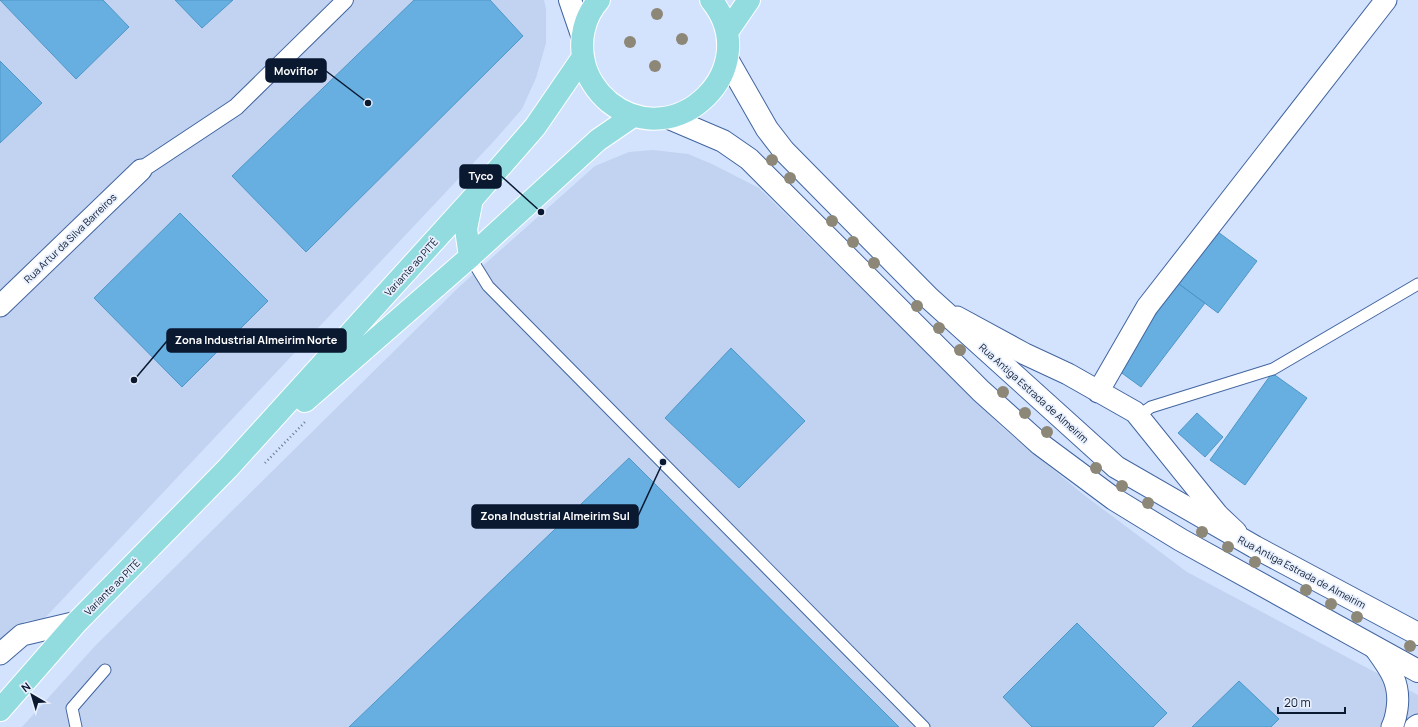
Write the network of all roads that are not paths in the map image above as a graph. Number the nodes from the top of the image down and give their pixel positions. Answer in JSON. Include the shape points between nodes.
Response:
{"nodes":[{"id":1,"x":344,"y":0,"type":"edge"},
{"id":2,"x":570,"y":0,"type":"edge"},
{"id":3,"x":599,"y":0,"type":"edge"},
{"id":4,"x":711,"y":0,"type":"edge"},
{"id":5,"x":749,"y":0,"type":"edge"},
{"id":6,"x":1386,"y":0,"type":"edge"},
{"id":7,"x":727,"y":32,"type":"junction"},
{"id":8,"x":582,"y":35,"type":"junction"},
{"id":9,"x":583,"y":57,"type":"junction"},
{"id":10,"x":727,"y":59,"type":"junction"},
{"id":11,"x":633,"y":116,"type":"junction"},
{"id":12,"x":669,"y":118,"type":"junction"},
{"id":13,"x":140,"y":170,"type":"joint"},
{"id":14,"x":473,"y":198,"type":"junction"},
{"id":15,"x":470,"y":257,"type":"junction"},
{"id":16,"x":1418,"y":284,"type":"edge"},
{"id":17,"x":929,"y":298,"type":"junction"},
{"id":18,"x":0,"y":306,"type":"edge"},
{"id":19,"x":1098,"y":392,"type":"junction"},
{"id":20,"x":1138,"y":416,"type":"junction"},
{"id":21,"x":228,"y":468,"type":"junction"},
{"id":22,"x":1255,"y":547,"type":"junction"},
{"id":23,"x":77,"y":622,"type":"junction"},
{"id":24,"x":1418,"y":634,"type":"edge"},
{"id":25,"x":1374,"y":647,"type":"junction"},
{"id":26,"x":0,"y":654,"type":"edge"},
{"id":27,"x":105,"y":670,"type":"dead end"},
{"id":28,"x":1418,"y":671,"type":"edge"},
{"id":29,"x":0,"y":710,"type":"edge"},
{"id":30,"x":1418,"y":726,"type":"edge"},
{"id":31,"x":76,"y":727,"type":"edge"},
{"id":32,"x":924,"y":727,"type":"edge"},
{"id":33,"x":1392,"y":727,"type":"edge"},
{"id":34,"x":1415,"y":727,"type":"edge"}],
"edges":[{"from":1,"to":13,"type":"street","via":[[236,107]]},
{"from":2,"to":8,"type":"street"},
{"from":3,"to":8,"type":"main road","via":[[589,13]]},
{"from":4,"to":7,"type":"main road","via":[[720,10]]},
{"from":5,"to":7,"type":"main road"},
{"from":6,"to":19,"type":"street","via":[[1147,307]]},
{"from":7,"to":10,"type":"main road"},
{"from":8,"to":9,"type":"main road"},
{"from":9,"to":11,"type":"main road","via":[[585,69],[600,94],[620,111]]},
{"from":9,"to":14,"type":"main road","name":"Variante ao PITÉ","via":[[535,127]]},
{"from":10,"to":12,"type":"main road","via":[[718,84],[710,94],[690,110]]},
{"from":10,"to":17,"type":"street","name":"Rua Antiga Estrada de Almeirim","via":[[775,141]]},
{"from":11,"to":12,"type":"main road","via":[[648,119]]},
{"from":11,"to":15,"type":"main road","name":"Variante ao PITÉ","via":[[598,140]]},
{"from":12,"to":25,"type":"street","via":[[723,141],[749,159],[981,391],[1040,444],[1114,499],[1181,540]]},
{"from":13,"to":18,"type":"street","name":"Rua Artur da Silva Barreiros"},
{"from":14,"to":15,"type":"main road","via":[[466,229]]},
{"from":14,"to":21,"type":"main road","name":"Variante ao PITÉ"},
{"from":15,"to":21,"type":"main road","name":"Variante ao PITÉ"},
{"from":15,"to":32,"type":"lane","via":[[488,286]]},
{"from":16,"to":20,"type":"lane","via":[[1273,369],[1151,407]]},
{"from":17,"to":19,"type":"street","via":[[957,317]]},
{"from":17,"to":22,"type":"street","name":"Rua Antiga Estrada de Almeirim","via":[[1116,467]]},
{"from":19,"to":20,"type":"street"},
{"from":20,"to":22,"type":"street","via":[[1218,515]]},
{"from":21,"to":23,"type":"main road","name":"Variante ao PITÉ"},
{"from":22,"to":24,"type":"street","name":"Rua Antiga Estrada de Almeirim"},
{"from":23,"to":26,"type":"street","via":[[22,635]]},
{"from":23,"to":29,"type":"main road","name":"Variante ao PITÉ"},
{"from":25,"to":28,"type":"street"},
{"from":25,"to":33,"type":"street","via":[[1393,674],[1399,697]]},
{"from":27,"to":31,"type":"lane","via":[[72,708]]},
{"from":30,"to":34,"type":"street"}]}
